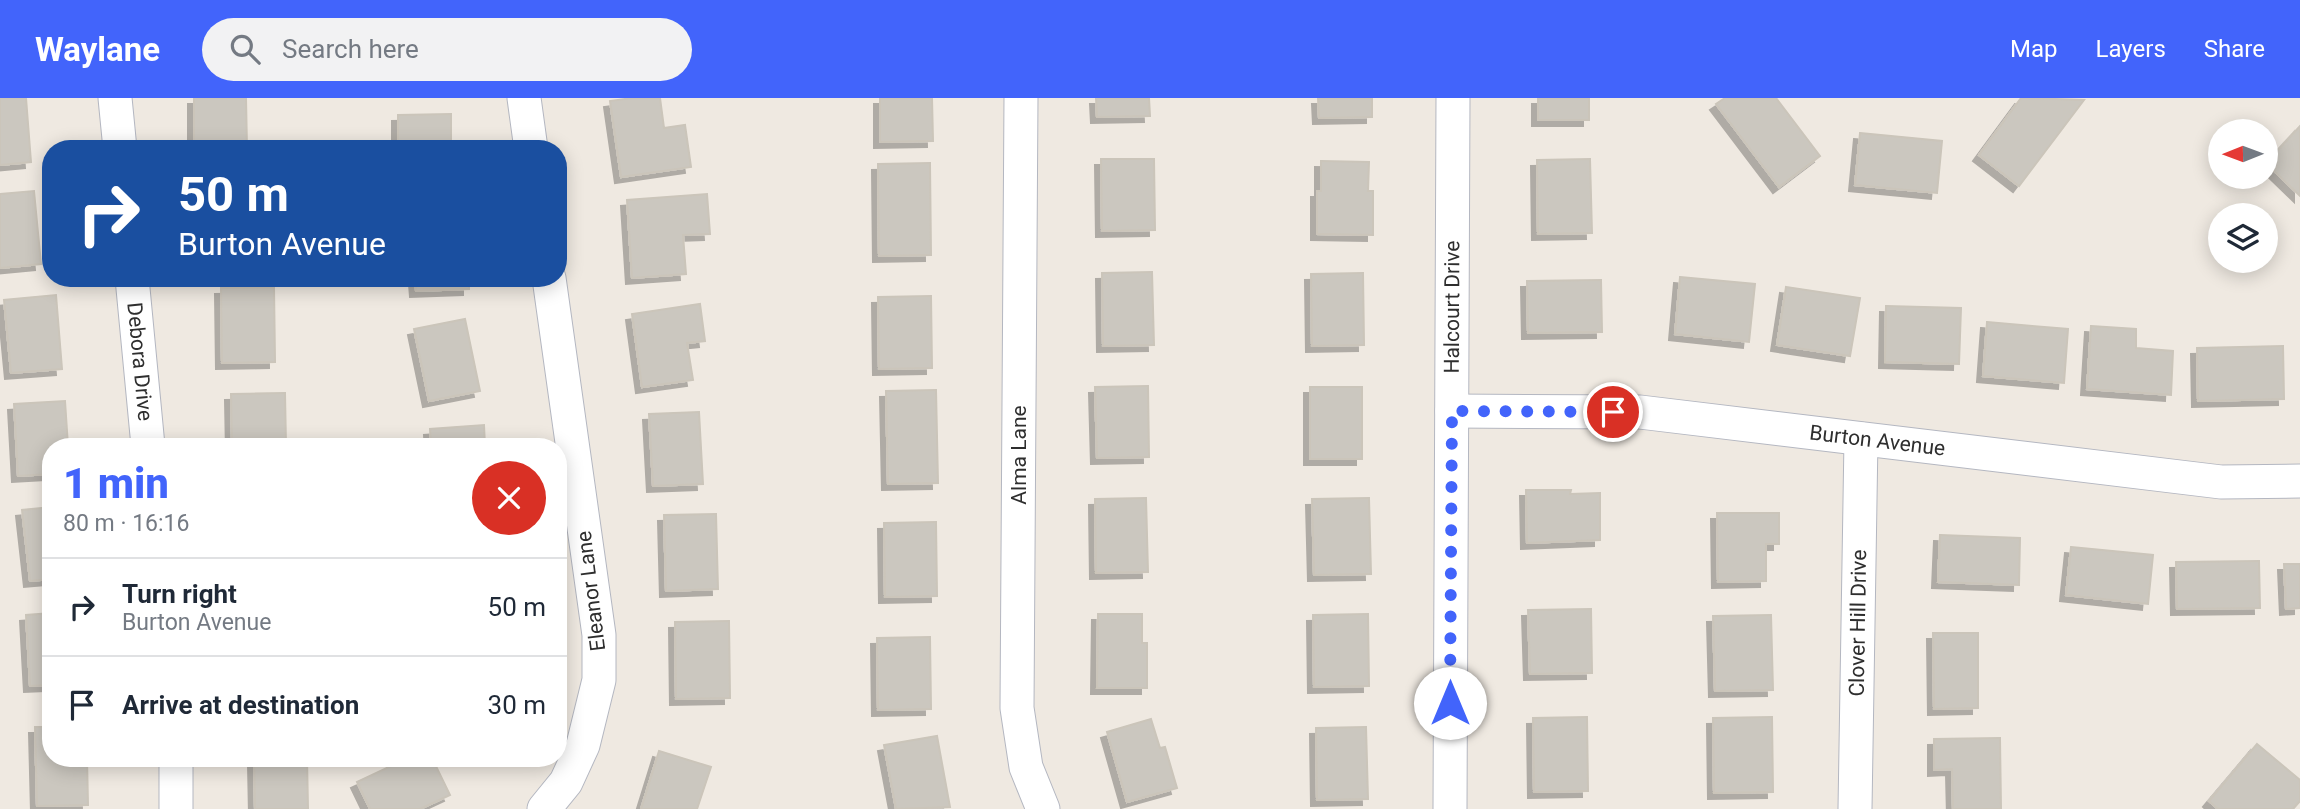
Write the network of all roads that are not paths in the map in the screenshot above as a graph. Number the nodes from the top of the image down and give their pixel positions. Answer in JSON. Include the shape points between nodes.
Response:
{"nodes":[{"id":1,"x":115,"y":98,"type":"edge"},
{"id":2,"x":524,"y":98,"type":"edge"},
{"id":3,"x":1021,"y":98,"type":"edge"},
{"id":4,"x":1453,"y":98,"type":"edge"},
{"id":5,"x":119,"y":140,"type":"edge"},
{"id":6,"x":530,"y":140,"type":"edge"},
{"id":7,"x":133,"y":287,"type":"edge"},
{"id":8,"x":550,"y":287,"type":"edge"},
{"id":9,"x":1452,"y":411,"type":"junction"},
{"id":10,"x":147,"y":438,"type":"edge"},
{"id":11,"x":1861,"y":439,"type":"junction"},
{"id":12,"x":2300,"y":481,"type":"edge"},
{"id":13,"x":176,"y":767,"type":"edge"},
{"id":14,"x":176,"y":809,"type":"edge"},
{"id":15,"x":544,"y":809,"type":"edge"},
{"id":16,"x":1043,"y":809,"type":"edge"},
{"id":17,"x":1450,"y":809,"type":"edge"},
{"id":18,"x":1856,"y":809,"type":"edge"}],
"edges":[{"from":1,"to":5,"type":"street"},
{"from":2,"to":6,"type":"street"},
{"from":3,"to":16,"type":"street","name":"Alma Lane","via":[[1017,708],[1026,767]]},
{"from":4,"to":9,"type":"street","name":"Halcourt Drive"},
{"from":7,"to":10,"type":"street","name":"Debora Drive"},
{"from":8,"to":15,"type":"street","name":"Eleanor Lane","via":[[598,635],[599,680],[583,745],[566,782]]},
{"from":9,"to":11,"type":"street","name":"Burton Avenue","via":[[1640,412]]},
{"from":9,"to":17,"type":"street","name":"Halcourt Drive"},
{"from":11,"to":12,"type":"street","name":"Burton Avenue","via":[[2221,482]]},
{"from":11,"to":18,"type":"street","name":"Clover Hill Drive"},
{"from":13,"to":14,"type":"street"}]}
